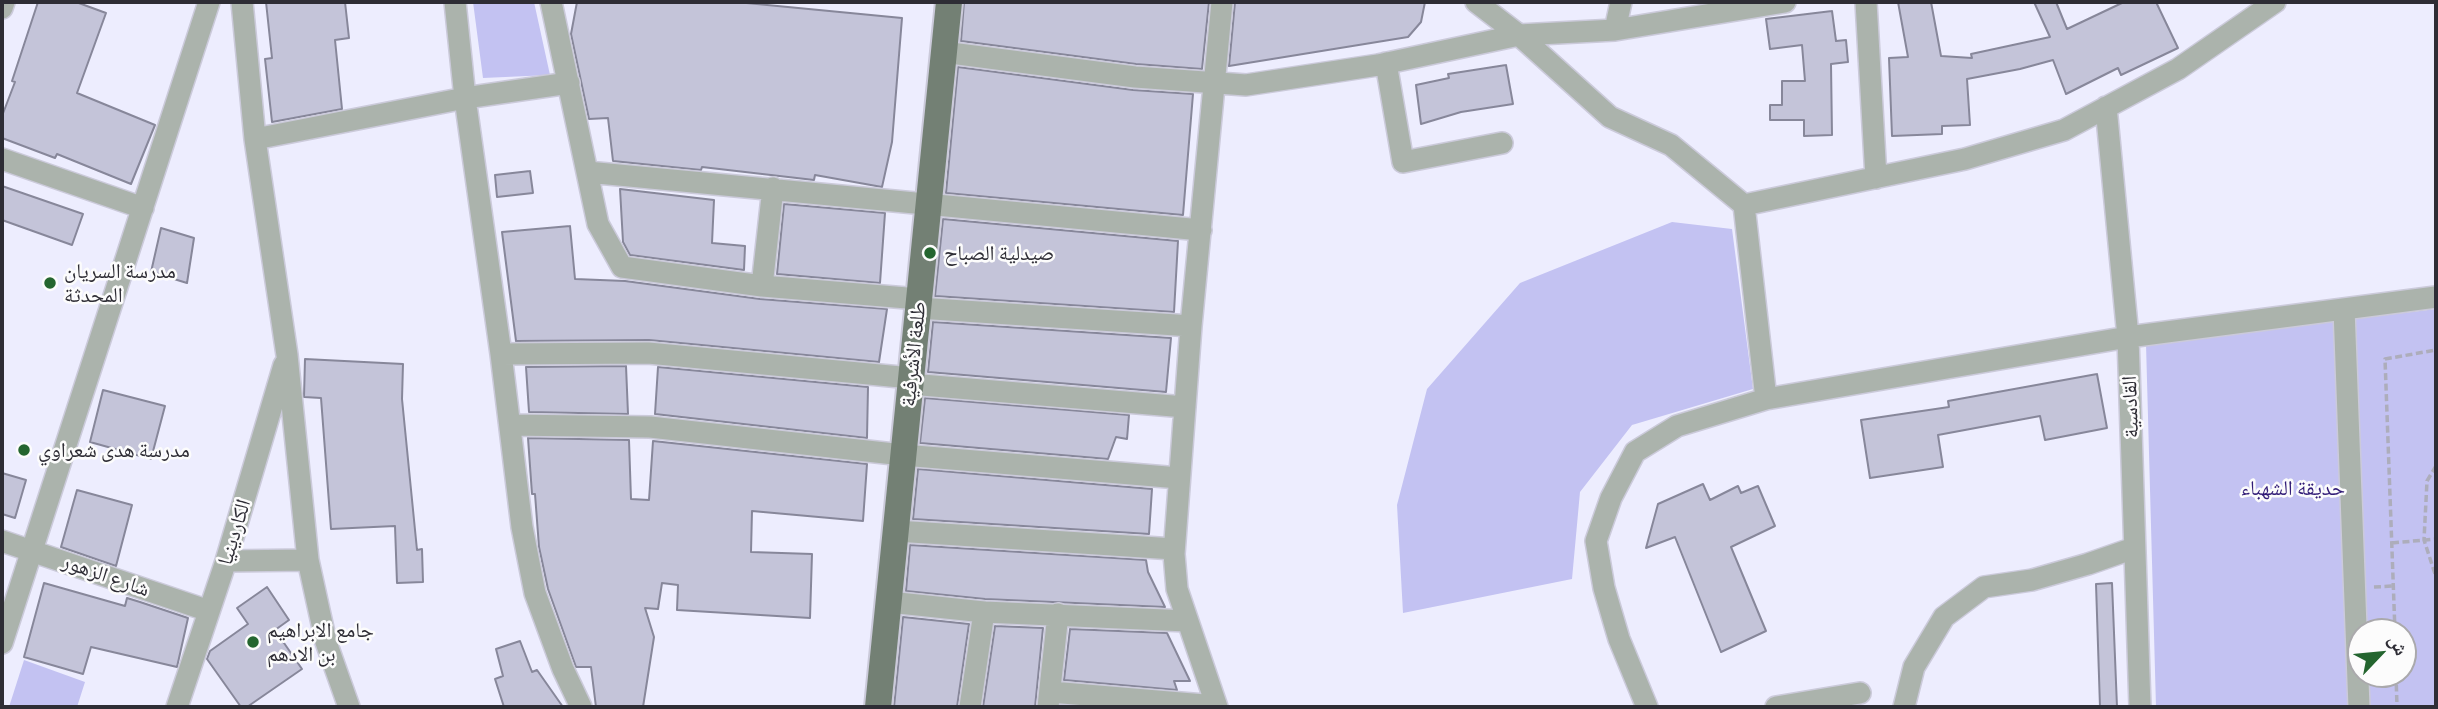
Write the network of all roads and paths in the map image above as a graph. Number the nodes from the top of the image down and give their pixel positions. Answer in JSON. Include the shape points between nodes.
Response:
{"nodes":[{"id":1,"x":4,"y":2,"type":"edge"},
{"id":2,"x":209,"y":2,"type":"edge"},
{"id":3,"x":242,"y":2,"type":"edge"},
{"id":4,"x":455,"y":2,"type":"edge"},
{"id":5,"x":551,"y":2,"type":"edge"},
{"id":6,"x":949,"y":2,"type":"edge"},
{"id":7,"x":1222,"y":2,"type":"edge"},
{"id":8,"x":1476,"y":2,"type":"edge"},
{"id":9,"x":1621,"y":2,"type":"edge"},
{"id":10,"x":1866,"y":2,"type":"edge"},
{"id":11,"x":2275,"y":2,"type":"edge"},
{"id":12,"x":1771,"y":3,"type":"edge"},
{"id":13,"x":2,"y":8,"type":"edge"},
{"id":14,"x":1696,"y":10,"type":"edge"},
{"id":15,"x":2246,"y":11,"type":"edge"},
{"id":16,"x":1615,"y":30,"type":"junction"},
{"id":17,"x":1519,"y":35,"type":"junction"},
{"id":18,"x":943,"y":52,"type":"junction"},
{"id":19,"x":1386,"y":64,"type":"junction"},
{"id":20,"x":569,"y":83,"type":"junction"},
{"id":21,"x":1215,"y":83,"type":"junction"},
{"id":22,"x":465,"y":98,"type":"junction"},
{"id":23,"x":2106,"y":107,"type":"junction"},
{"id":24,"x":255,"y":139,"type":"junction"},
{"id":25,"x":1502,"y":143,"type":"dead end"},
{"id":26,"x":2,"y":159,"type":"edge"},
{"id":27,"x":587,"y":172,"type":"junction"},
{"id":28,"x":1876,"y":178,"type":"junction"},
{"id":29,"x":773,"y":188,"type":"junction"},
{"id":30,"x":928,"y":203,"type":"junction"},
{"id":31,"x":1744,"y":205,"type":"junction"},
{"id":32,"x":143,"y":208,"type":"junction"},
{"id":33,"x":1201,"y":230,"type":"junction"},
{"id":34,"x":762,"y":286,"type":"junction"},
{"id":35,"x":2436,"y":297,"type":"edge"},
{"id":36,"x":918,"y":304,"type":"junction"},
{"id":37,"x":2344,"y":309,"type":"junction"},
{"id":38,"x":1191,"y":326,"type":"junction"},
{"id":39,"x":2128,"y":337,"type":"junction"},
{"id":40,"x":2436,"y":350,"type":"edge"},
{"id":41,"x":501,"y":354,"type":"junction"},
{"id":42,"x":287,"y":355,"type":"junction"},
{"id":43,"x":911,"y":381,"type":"junction"},
{"id":44,"x":1766,"y":399,"type":"junction"},
{"id":45,"x":1185,"y":407,"type":"junction"},
{"id":46,"x":510,"y":425,"type":"junction"},
{"id":47,"x":903,"y":455,"type":"junction"},
{"id":48,"x":2436,"y":466,"type":"edge"},
{"id":49,"x":1179,"y":478,"type":"junction"},
{"id":50,"x":896,"y":531,"type":"junction"},
{"id":51,"x":2436,"y":539,"type":"edge"},
{"id":52,"x":2424,"y":540,"type":"junction"},
{"id":53,"x":2,"y":541,"type":"edge"},
{"id":54,"x":2392,"y":543,"type":"junction"},
{"id":55,"x":2134,"y":548,"type":"junction"},
{"id":56,"x":1174,"y":549,"type":"junction"},
{"id":57,"x":33,"y":551,"type":"junction"},
{"id":58,"x":308,"y":560,"type":"junction"},
{"id":59,"x":226,"y":561,"type":"junction"},
{"id":60,"x":2436,"y":577,"type":"edge"},
{"id":61,"x":889,"y":602,"type":"junction"},
{"id":62,"x":209,"y":611,"type":"junction"},
{"id":63,"x":984,"y":612,"type":"junction"},
{"id":64,"x":1058,"y":614,"type":"junction"},
{"id":65,"x":2395,"y":618,"type":"edge"},
{"id":66,"x":1187,"y":621,"type":"junction"},
{"id":67,"x":2,"y":643,"type":"edge"},
{"id":68,"x":2396,"y":688,"type":"edge"},
{"id":69,"x":1860,"y":693,"type":"dead end"},
{"id":70,"x":1049,"y":699,"type":"edge"},
{"id":71,"x":1216,"y":706,"type":"edge"},
{"id":72,"x":177,"y":707,"type":"edge"},
{"id":73,"x":349,"y":707,"type":"edge"},
{"id":74,"x":581,"y":707,"type":"edge"},
{"id":75,"x":878,"y":707,"type":"edge"},
{"id":76,"x":970,"y":707,"type":"edge"},
{"id":77,"x":1647,"y":707,"type":"edge"},
{"id":78,"x":1776,"y":707,"type":"edge"},
{"id":79,"x":1904,"y":707,"type":"edge"},
{"id":80,"x":2140,"y":707,"type":"edge"},
{"id":81,"x":2359,"y":707,"type":"edge"},
{"id":82,"x":2397,"y":707,"type":"edge"}],
"edges":[{"from":1,"to":13,"type":"street"},
{"from":2,"to":32,"type":"street"},
{"from":3,"to":24,"type":"street","name":"الكاردينيا"},
{"from":4,"to":22,"type":"street"},
{"from":5,"to":20,"type":"street"},
{"from":6,"to":18,"type":"main road","name":"طلعة الأشرفية"},
{"from":7,"to":21,"type":"street"},
{"from":8,"to":17,"type":"street"},
{"from":9,"to":16,"type":"street"},
{"from":10,"to":28,"type":"street"},
{"from":11,"to":15,"type":"street"},
{"from":12,"to":14,"type":"street"},
{"from":14,"to":16,"type":"street"},
{"from":15,"to":23,"type":"street","via":[[2178,69]]},
{"from":16,"to":17,"type":"street"},
{"from":17,"to":19,"type":"street"},
{"from":17,"to":31,"type":"street","via":[[1609,117],[1671,145]]},
{"from":18,"to":21,"type":"street"},
{"from":18,"to":30,"type":"main road","name":"طلعة الأشرفية"},
{"from":19,"to":21,"type":"street","via":[[1246,86]]},
{"from":19,"to":25,"type":"street","via":[[1403,162]]},
{"from":20,"to":22,"type":"street"},
{"from":20,"to":27,"type":"street"},
{"from":21,"to":33,"type":"street"},
{"from":22,"to":24,"type":"street"},
{"from":22,"to":41,"type":"street"},
{"from":23,"to":28,"type":"street","via":[[2064,130],[1965,159]]},
{"from":23,"to":39,"type":"street","name":"القادسية"},
{"from":24,"to":42,"type":"street","name":"الكاردينيا"},
{"from":26,"to":32,"type":"street"},
{"from":27,"to":29,"type":"street"},
{"from":27,"to":34,"type":"street","via":[[598,224],[622,267]]},
{"from":28,"to":31,"type":"street"},
{"from":29,"to":30,"type":"street"},
{"from":29,"to":34,"type":"street"},
{"from":30,"to":33,"type":"street"},
{"from":30,"to":36,"type":"main road","name":"طلعة الأشرفية"},
{"from":31,"to":44,"type":"street"},
{"from":32,"to":57,"type":"street"},
{"from":33,"to":38,"type":"street"},
{"from":34,"to":36,"type":"street"},
{"from":35,"to":37,"type":"street"},
{"from":36,"to":38,"type":"street"},
{"from":36,"to":43,"type":"main road","name":"طلعة الأشرفية"},
{"from":37,"to":39,"type":"street"},
{"from":37,"to":81,"type":"street"},
{"from":38,"to":45,"type":"street"},
{"from":39,"to":44,"type":"street"},
{"from":39,"to":55,"type":"street","name":"القادسية"},
{"from":40,"to":54,"type":"path","via":[[2385,359]]},
{"from":41,"to":43,"type":"street","via":[[648,353]]},
{"from":41,"to":46,"type":"street"},
{"from":42,"to":58,"type":"street","name":"الكاردينيا"},
{"from":42,"to":59,"type":"street","name":"الكاردينيا"},
{"from":43,"to":45,"type":"street"},
{"from":43,"to":47,"type":"main road","name":"طلعة الأشرفية"},
{"from":44,"to":77,"type":"street","via":[[1677,426],[1634,452],[1611,498],[1596,541],[1600,565],[1619,639]]},
{"from":45,"to":49,"type":"street"},
{"from":46,"to":47,"type":"street","via":[[650,428]]},
{"from":46,"to":74,"type":"street","via":[[535,593]]},
{"from":47,"to":49,"type":"street"},
{"from":47,"to":50,"type":"main road","name":"طلعة الأشرفية"},
{"from":48,"to":52,"type":"path","via":[[2427,481]]},
{"from":49,"to":56,"type":"street"},
{"from":50,"to":56,"type":"street"},
{"from":50,"to":61,"type":"main road","name":"طلعة الأشرفية"},
{"from":51,"to":52,"type":"path"},
{"from":52,"to":54,"type":"path"},
{"from":52,"to":60,"type":"path"},
{"from":53,"to":57,"type":"street","name":"شارع الزهور"},
{"from":54,"to":65,"type":"path"},
{"from":55,"to":79,"type":"street","via":[[2032,580],[1984,587],[1944,617],[1914,667]]},
{"from":55,"to":80,"type":"street","name":"القادسية"},
{"from":56,"to":66,"type":"street","via":[[1177,589]]},
{"from":57,"to":62,"type":"street","name":"شارع الزهور"},
{"from":57,"to":67,"type":"street"},
{"from":58,"to":59,"type":"street"},
{"from":58,"to":73,"type":"street","name":"الكاردينيا","via":[[326,642]]},
{"from":59,"to":62,"type":"street","name":"الكاردينيا"},
{"from":61,"to":63,"type":"street"},
{"from":61,"to":75,"type":"main road","name":"طلعة الأشرفية"},
{"from":62,"to":72,"type":"street","name":"الكاردينيا"},
{"from":63,"to":64,"type":"street"},
{"from":63,"to":76,"type":"street"},
{"from":64,"to":66,"type":"street"},
{"from":64,"to":70,"type":"street"},
{"from":66,"to":71,"type":"street"},
{"from":68,"to":82,"type":"path"},
{"from":69,"to":78,"type":"street"},
{"from":70,"to":71,"type":"street"}]}
